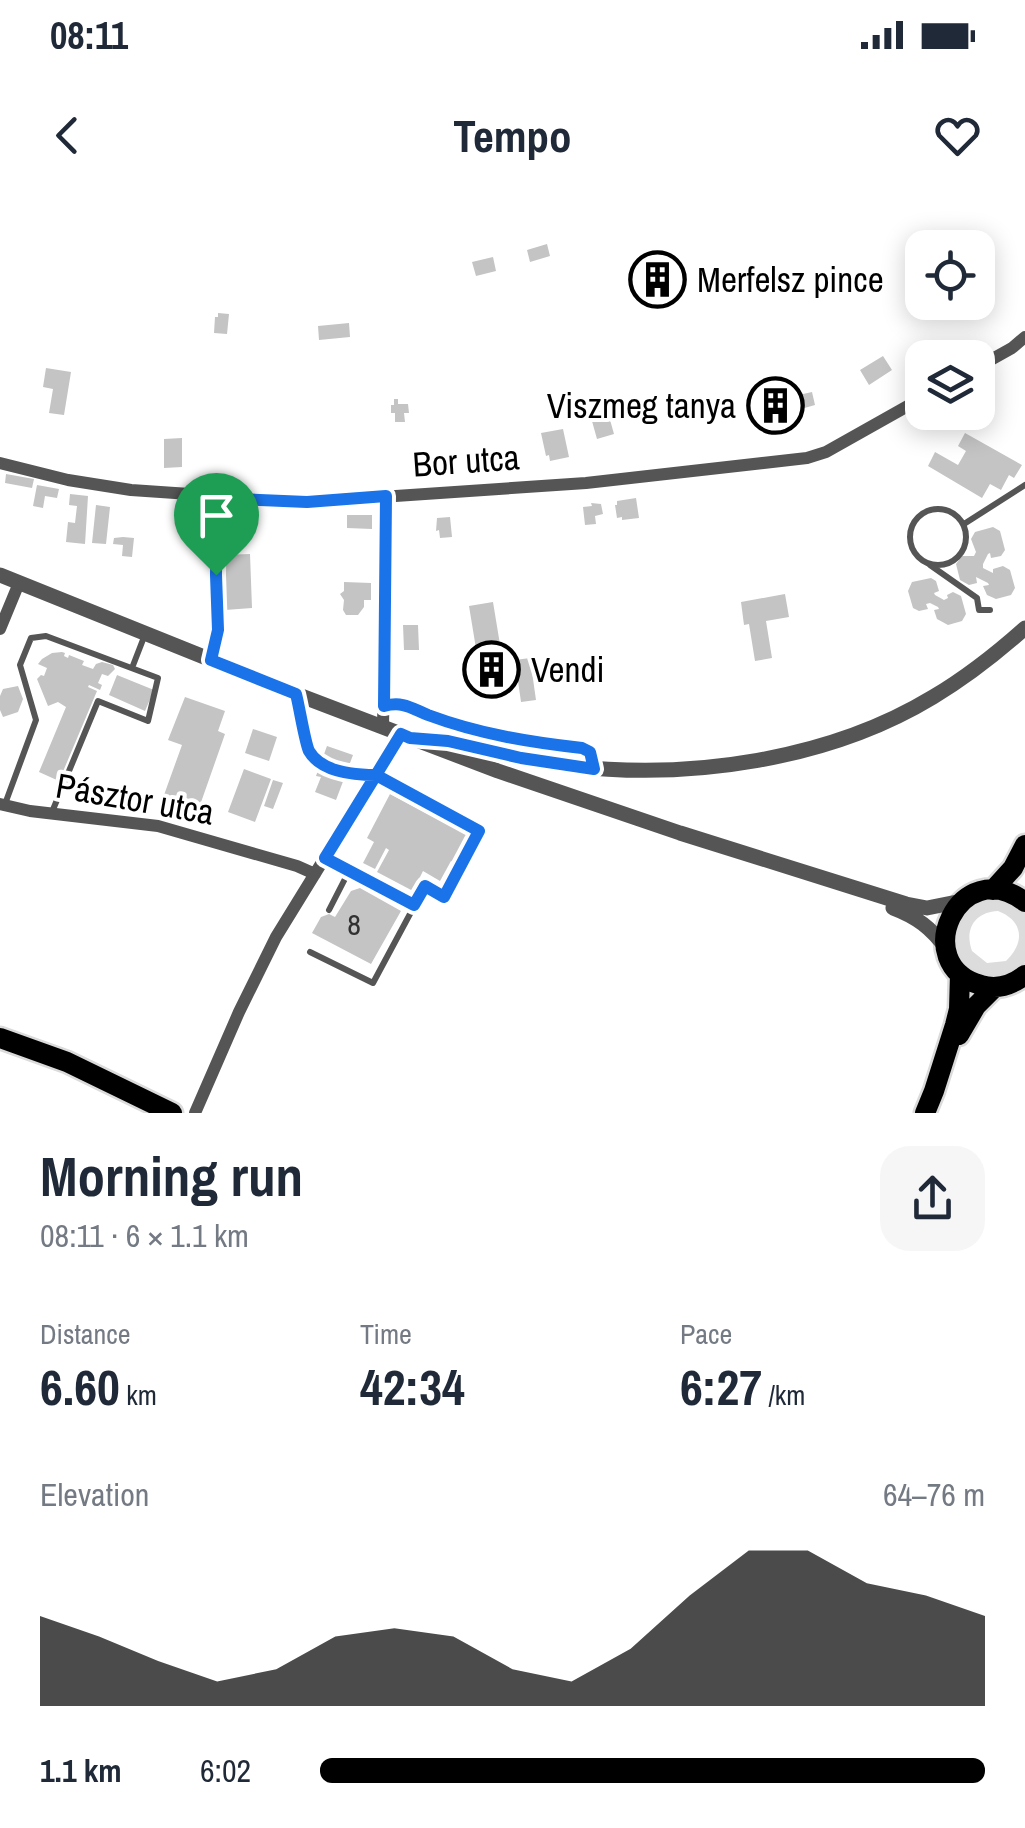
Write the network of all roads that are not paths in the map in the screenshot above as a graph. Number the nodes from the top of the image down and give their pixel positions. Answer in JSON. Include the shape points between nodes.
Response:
{"nodes":[{"id":1,"x":1025,"y":337,"type":"edge"},
{"id":2,"x":995,"y":358,"type":"edge"},
{"id":3,"x":905,"y":408,"type":"edge"},
{"id":4,"x":0,"y":463,"type":"edge"},
{"id":5,"x":1025,"y":485,"type":"edge"},
{"id":6,"x":386,"y":496,"type":"junction"},
{"id":7,"x":217,"y":498,"type":"junction"},
{"id":8,"x":964,"y":524,"type":"junction"},
{"id":9,"x":951,"y":563,"type":"junction"},
{"id":10,"x":930,"y":564,"type":"junction"},
{"id":11,"x":0,"y":575,"type":"edge"},
{"id":12,"x":948,"y":580,"type":"junction"},
{"id":13,"x":19,"y":583,"type":"junction"},
{"id":14,"x":990,"y":610,"type":"dead end"},
{"id":15,"x":1025,"y":628,"type":"edge"},
{"id":16,"x":0,"y":629,"type":"edge"},
{"id":17,"x":145,"y":634,"type":"junction"},
{"id":18,"x":211,"y":660,"type":"junction"},
{"id":19,"x":132,"y":668,"type":"junction"},
{"id":20,"x":296,"y":694,"type":"junction"},
{"id":21,"x":384,"y":706,"type":"junction"},
{"id":22,"x":383,"y":727,"type":"junction"},
{"id":23,"x":406,"y":736,"type":"junction"},
{"id":24,"x":594,"y":769,"type":"junction"},
{"id":25,"x":376,"y":775,"type":"junction"},
{"id":26,"x":2,"y":805,"type":"edge"},
{"id":27,"x":52,"y":813,"type":"junction"},
{"id":28,"x":1025,"y":845,"type":"edge"},
{"id":29,"x":325,"y":858,"type":"junction"},
{"id":30,"x":350,"y":871,"type":"junction"},
{"id":31,"x":314,"y":874,"type":"junction"},
{"id":32,"x":993,"y":890,"type":"junction"},
{"id":33,"x":858,"y":891,"type":"junction"},
{"id":34,"x":962,"y":901,"type":"junction"},
{"id":35,"x":1025,"y":902,"type":"edge"},
{"id":36,"x":414,"y":905,"type":"junction"},
{"id":37,"x":329,"y":910,"type":"dead end"},
{"id":38,"x":946,"y":948,"type":"junction"},
{"id":39,"x":310,"y":952,"type":"dead end"},
{"id":40,"x":960,"y":974,"type":"junction"},
{"id":41,"x":1025,"y":975,"type":"edge"},
{"id":42,"x":995,"y":987,"type":"junction"},
{"id":43,"x":0,"y":1038,"type":"edge"},
{"id":44,"x":940,"y":1072,"type":"junction"},
{"id":45,"x":172,"y":1113,"type":"edge"},
{"id":46,"x":194,"y":1113,"type":"edge"},
{"id":47,"x":925,"y":1113,"type":"edge"}],
"edges":[{"from":1,"to":2,"type":"street"},
{"from":3,"to":6,"type":"street","name":"Bor utca","via":[[807,458],[586,483]]},
{"from":4,"to":7,"type":"street","name":"Bor utca","via":[[68,480]]},
{"from":5,"to":8,"type":"lane"},
{"from":6,"to":7,"type":"street","name":"Bor utca","via":[[307,502]]},
{"from":6,"to":21,"type":"street"},
{"from":7,"to":18,"type":"lane","via":[[218,630]]},
{"from":8,"to":9,"type":"lane","via":[[966,546]]},
{"from":8,"to":10,"type":"lane","via":[[936,508],[916,519],[913,550]]},
{"from":9,"to":10,"type":"lane"},
{"from":9,"to":12,"type":"lane"},
{"from":10,"to":12,"type":"lane"},
{"from":11,"to":13,"type":"street"},
{"from":12,"to":14,"type":"lane","via":[[977,598],[978,610]]},
{"from":13,"to":16,"type":"street"},
{"from":13,"to":17,"type":"street"},
{"from":15,"to":24,"type":"street","via":[[934,697],[842,738],[707,768]]},
{"from":17,"to":18,"type":"street"},
{"from":17,"to":19,"type":"lane"},
{"from":18,"to":20,"type":"street"},
{"from":19,"to":26,"type":"lane","via":[[46,636],[31,638],[20,665],[36,720]]},
{"from":19,"to":27,"type":"lane","via":[[158,678],[148,721],[98,702]]},
{"from":20,"to":22,"type":"street"},
{"from":20,"to":25,"type":"lane","via":[[308,750],[352,775]]},
{"from":21,"to":22,"type":"street"},
{"from":21,"to":24,"type":"lane","via":[[398,702],[498,736],[582,748]]},
{"from":22,"to":23,"type":"street"},
{"from":23,"to":24,"type":"street"},
{"from":23,"to":25,"type":"street"},
{"from":23,"to":33,"type":"street"},
{"from":25,"to":29,"type":"street"},
{"from":25,"to":36,"type":"lane","via":[[479,831],[444,897],[425,886]]},
{"from":26,"to":27,"type":"street","name":"Pásztor utca"},
{"from":27,"to":31,"type":"street","name":"Pásztor utca","via":[[204,832]]},
{"from":28,"to":32,"type":"main road"},
{"from":29,"to":30,"type":"lane"},
{"from":29,"to":31,"type":"street"},
{"from":30,"to":36,"type":"lane"},
{"from":30,"to":37,"type":"lane"},
{"from":31,"to":46,"type":"street","via":[[276,937]]},
{"from":32,"to":34,"type":"main road"},
{"from":32,"to":35,"type":"main road"},
{"from":33,"to":34,"type":"street","via":[[927,908]]},
{"from":33,"to":38,"type":"street","via":[[918,919]]},
{"from":34,"to":38,"type":"main road","via":[[949,918]]},
{"from":36,"to":39,"type":"lane","via":[[372,983]]},
{"from":38,"to":40,"type":"main road"},
{"from":40,"to":42,"type":"main road"},
{"from":40,"to":44,"type":"main road","via":[[958,1009]]},
{"from":41,"to":42,"type":"main road"},
{"from":42,"to":44,"type":"main road","via":[[976,1006]]},
{"from":43,"to":45,"type":"main road"},
{"from":44,"to":47,"type":"main road"}]}
